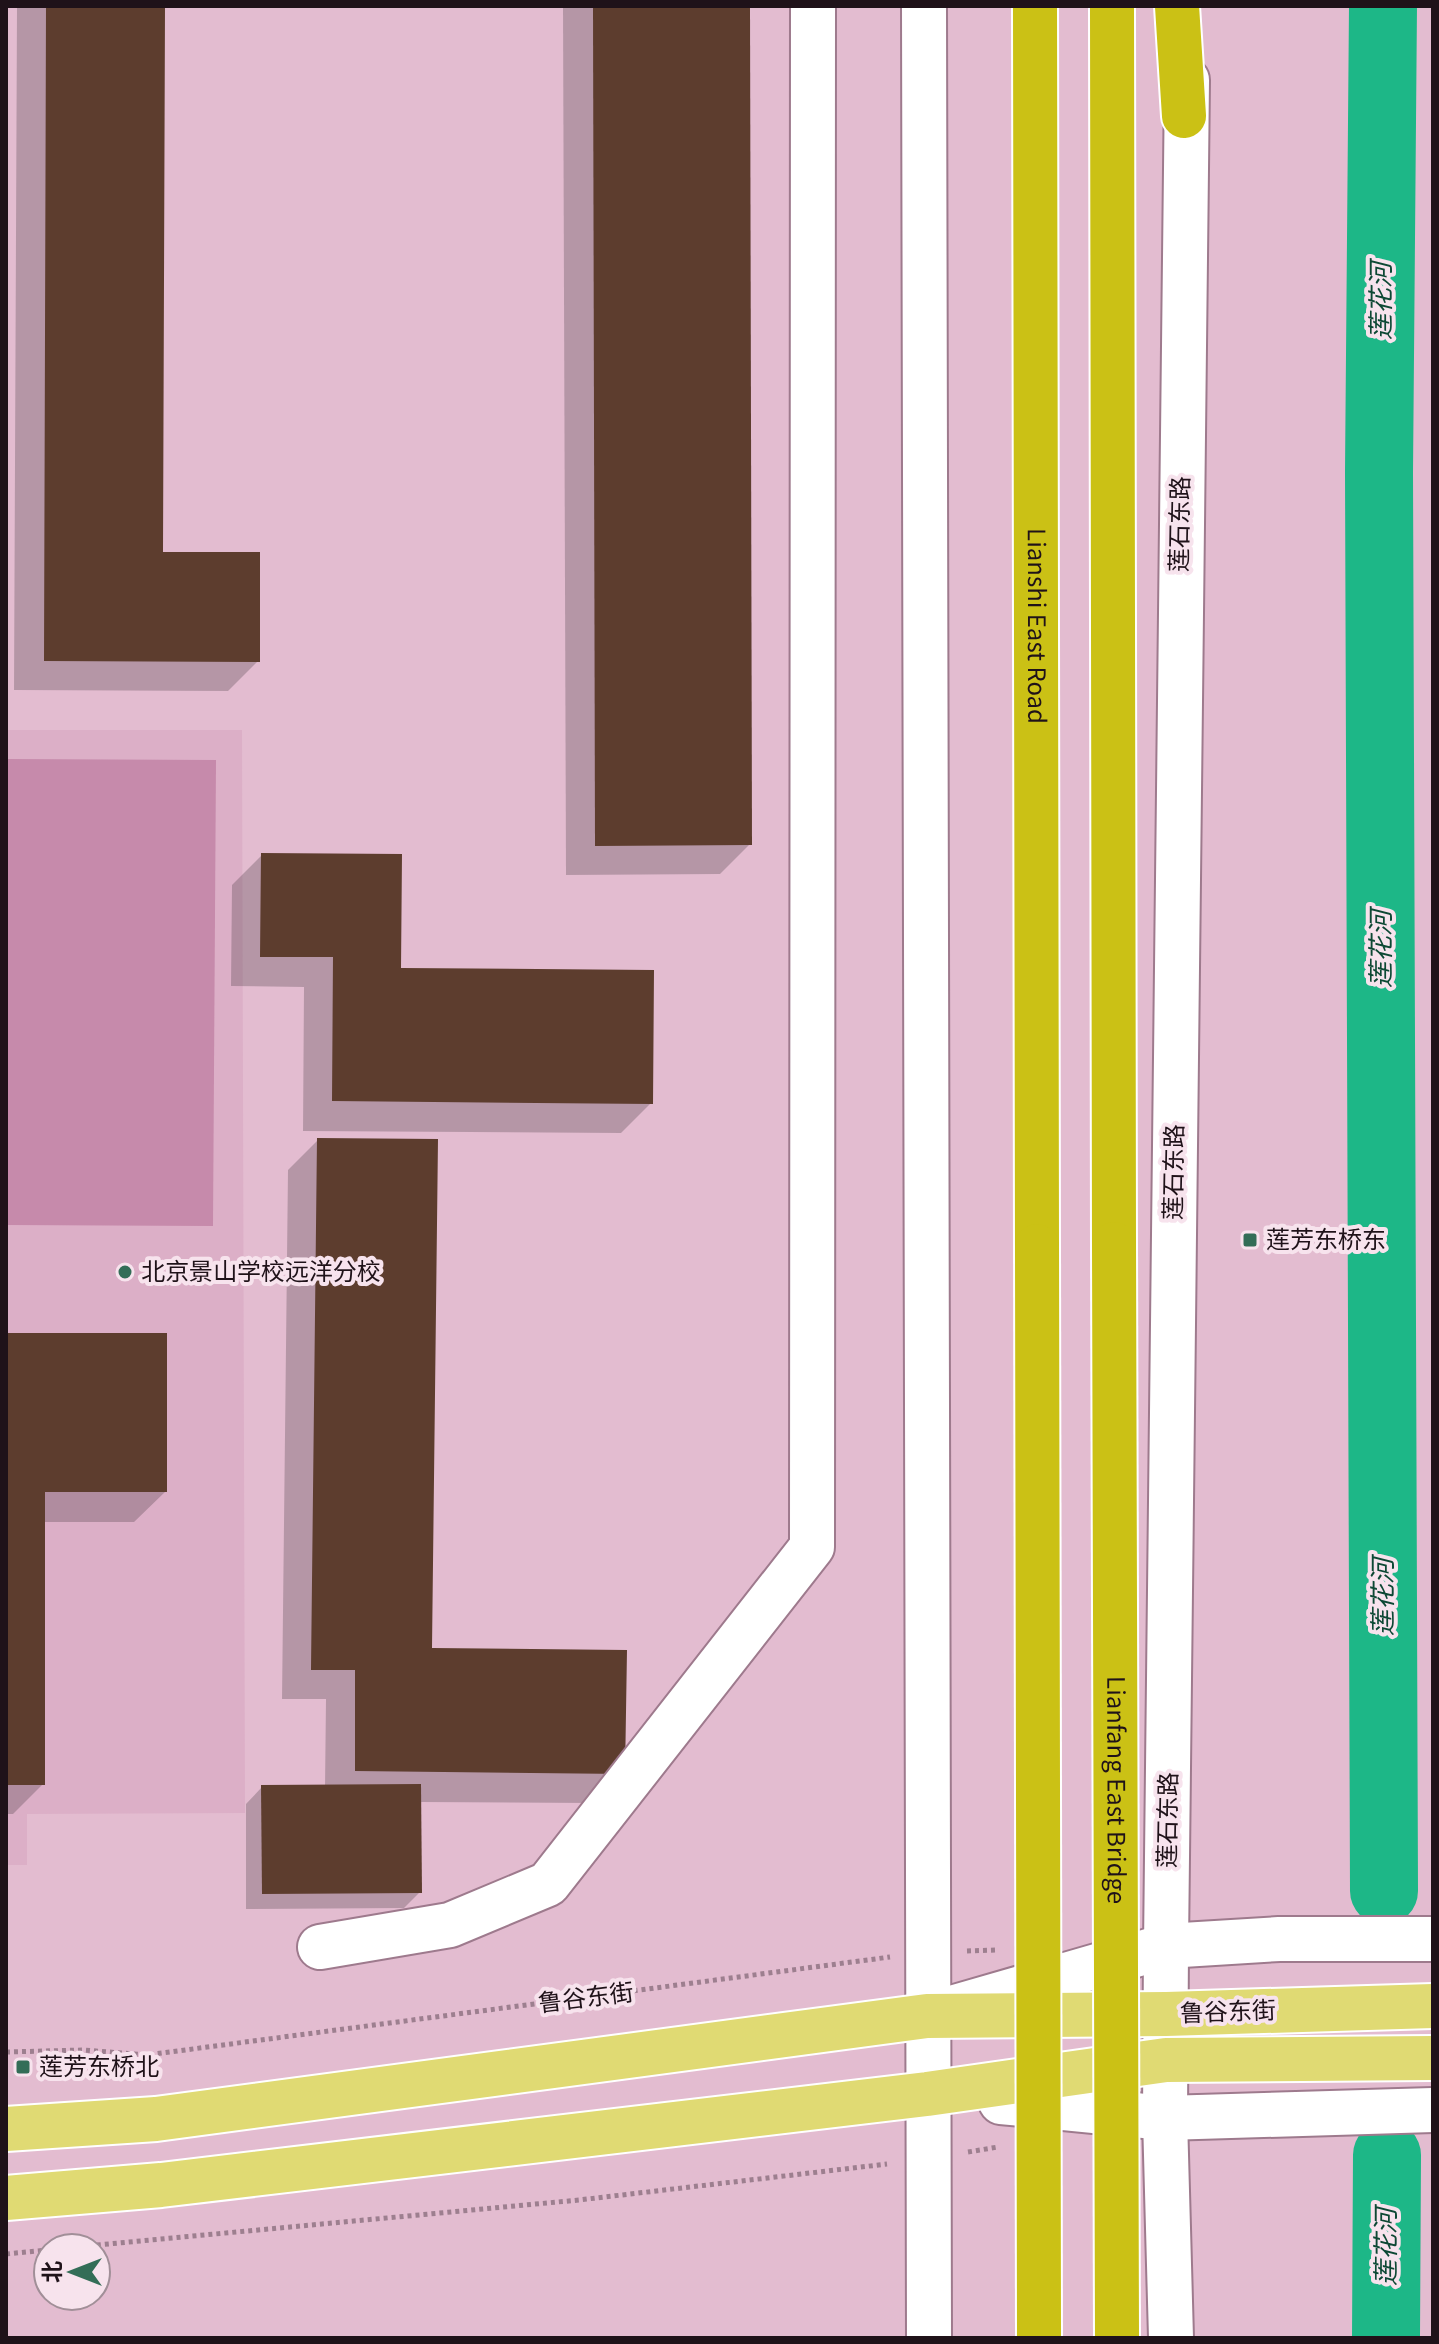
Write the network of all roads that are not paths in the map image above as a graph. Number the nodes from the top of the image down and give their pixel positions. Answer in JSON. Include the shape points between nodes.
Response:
{"nodes":[{"id":1,"x":813,"y":6,"type":"edge"},
{"id":2,"x":924,"y":6,"type":"edge"},
{"id":3,"x":1035,"y":6,"type":"edge"},
{"id":4,"x":1112,"y":6,"type":"edge"},
{"id":5,"x":1177,"y":6,"type":"edge"},
{"id":6,"x":1194,"y":6,"type":"edge"},
{"id":7,"x":1184,"y":116,"type":"junction"},
{"id":8,"x":1433,"y":1939,"type":"edge"},
{"id":9,"x":1166,"y":1946,"type":"junction"},
{"id":10,"x":320,"y":1947,"type":"dead end"},
{"id":11,"x":1433,"y":2006,"type":"edge"},
{"id":12,"x":1166,"y":2014,"type":"junction"},
{"id":13,"x":927,"y":2016,"type":"junction"},
{"id":14,"x":1433,"y":2058,"type":"edge"},
{"id":15,"x":1166,"y":2060,"type":"junction"},
{"id":16,"x":927,"y":2094,"type":"junction"},
{"id":17,"x":1433,"y":2110,"type":"edge"},
{"id":18,"x":1165,"y":2118,"type":"junction"},
{"id":19,"x":6,"y":2129,"type":"edge"},
{"id":20,"x":6,"y":2198,"type":"edge"},
{"id":21,"x":929,"y":2338,"type":"edge"},
{"id":22,"x":1039,"y":2338,"type":"edge"},
{"id":23,"x":1117,"y":2338,"type":"edge"},
{"id":24,"x":1171,"y":2338,"type":"edge"}],
"edges":[{"from":1,"to":10,"type":"street","via":[[812,1547],[548,1884],[450,1925]]},
{"from":2,"to":13,"type":"street"},
{"from":3,"to":22,"type":"highway","name":"Lianshi East Road","bridge":true},
{"from":4,"to":23,"type":"highway","name":"Lianfang East Bridge","bridge":true},
{"from":5,"to":7,"type":"highway"},
{"from":6,"to":7,"type":"street","name":"莲石东路"},
{"from":7,"to":9,"type":"street","name":"莲石东路"},
{"from":8,"to":9,"type":"street","name":"鲁谷东街","via":[[1279,1939]]},
{"from":9,"to":12,"type":"street","name":"莲石东路"},
{"from":9,"to":13,"type":"street","name":"鲁谷东街"},
{"from":11,"to":12,"type":"main road","name":"鲁谷东街"},
{"from":12,"to":13,"type":"main road","name":"鲁谷东街"},
{"from":12,"to":15,"type":"street","name":"莲石东路"},
{"from":13,"to":16,"type":"street"},
{"from":13,"to":19,"type":"main road","name":"鲁谷东街","via":[[156,2119]]},
{"from":14,"to":15,"type":"main road","name":"鲁谷东街"},
{"from":15,"to":16,"type":"main road","name":"鲁谷东街"},
{"from":15,"to":18,"type":"street","name":"莲石东路"},
{"from":16,"to":18,"type":"street"},
{"from":16,"to":20,"type":"main road","via":[[161,2185]]},
{"from":16,"to":21,"type":"street"},
{"from":17,"to":18,"type":"street"},
{"from":18,"to":24,"type":"street","name":"莲石东路"}]}
